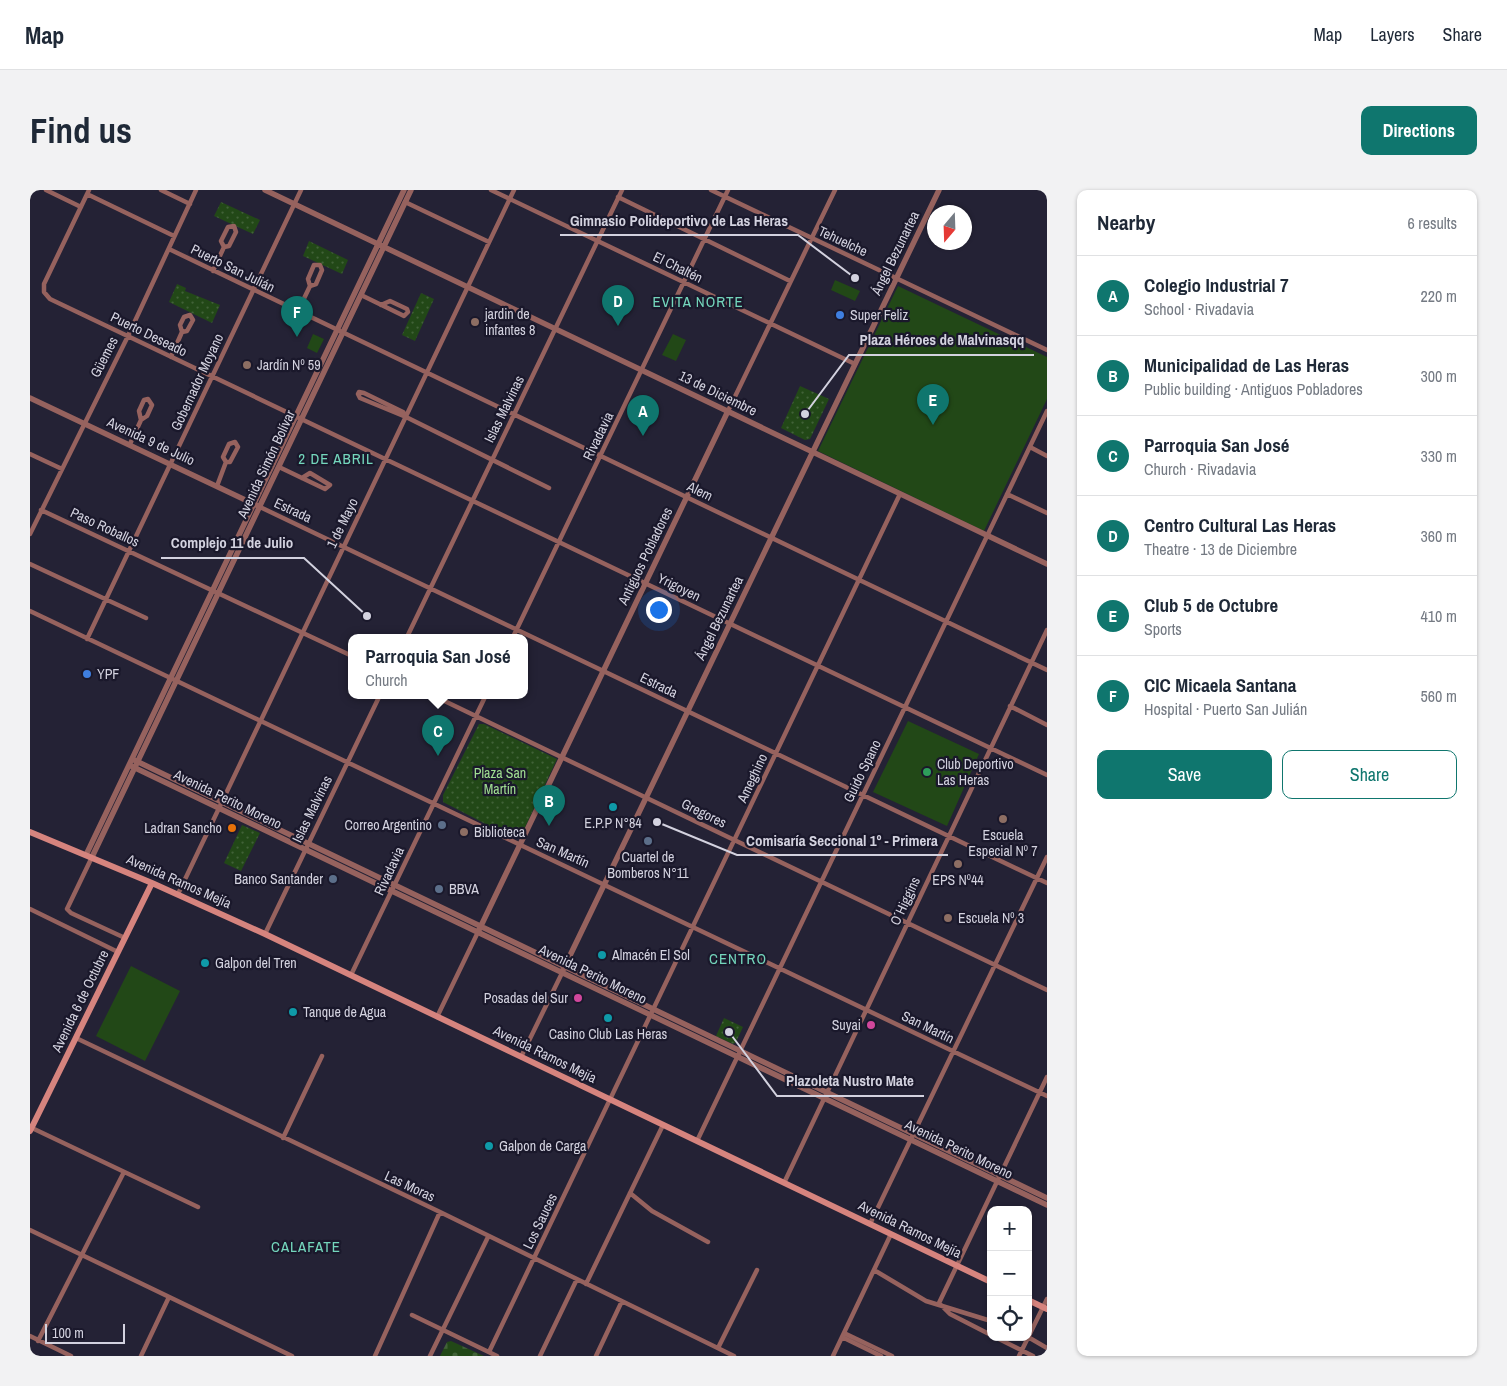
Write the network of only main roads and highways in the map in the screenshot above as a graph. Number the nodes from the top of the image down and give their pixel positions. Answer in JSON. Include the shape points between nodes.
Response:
{"nodes":[{"id":1,"x":30,"y":832,"type":"edge"},
{"id":2,"x":152,"y":883,"type":"junction"},
{"id":3,"x":31,"y":1130,"type":"edge"},
{"id":4,"x":987,"y":1280,"type":"edge"},
{"id":5,"x":1032,"y":1302,"type":"edge"},
{"id":6,"x":1045,"y":1308,"type":"edge"}],
"edges":[{"from":1,"to":2,"type":"main road","name":"Avenida Ramos Mejía"},
{"from":2,"to":3,"type":"main road","name":"Avenida 6 de Octubre"},
{"from":2,"to":4,"type":"main road","name":"Avenida Ramos Mejía"},
{"from":5,"to":6,"type":"main road"}]}
